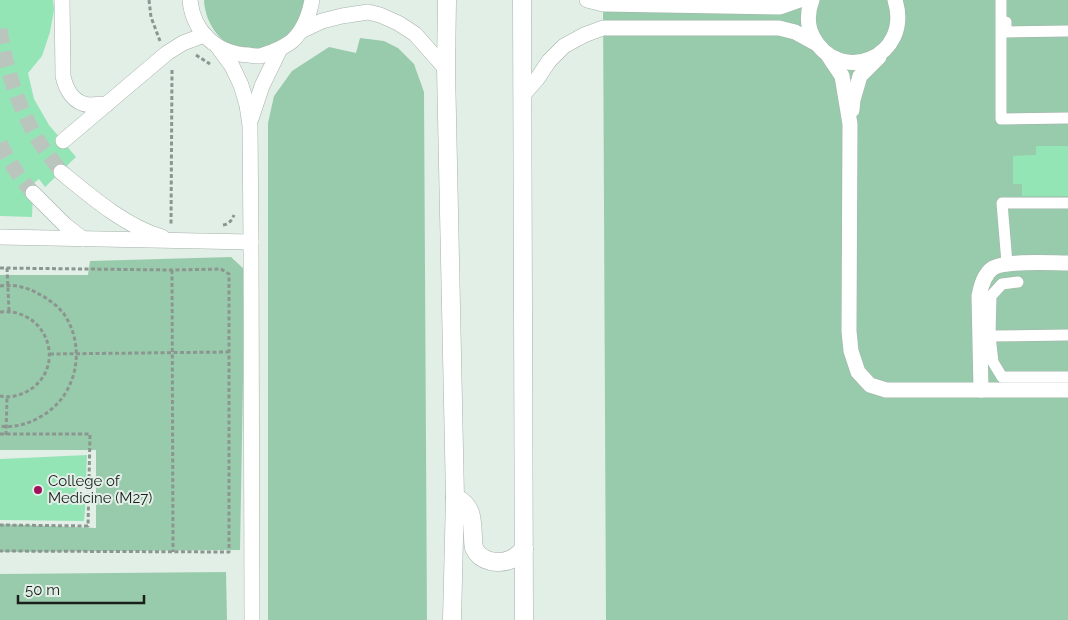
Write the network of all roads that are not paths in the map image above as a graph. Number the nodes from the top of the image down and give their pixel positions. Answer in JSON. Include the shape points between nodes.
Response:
{"nodes":[{"id":1,"x":62,"y":0,"type":"edge"},
{"id":2,"x":190,"y":0,"type":"edge"},
{"id":3,"x":312,"y":0,"type":"edge"},
{"id":4,"x":447,"y":0,"type":"edge"},
{"id":5,"x":522,"y":0,"type":"edge"},
{"id":6,"x":587,"y":0,"type":"edge"},
{"id":7,"x":800,"y":0,"type":"edge"},
{"id":8,"x":812,"y":0,"type":"edge"},
{"id":9,"x":895,"y":0,"type":"edge"},
{"id":10,"x":1001,"y":0,"type":"edge"},
{"id":11,"x":1005,"y":0,"type":"edge"},
{"id":12,"x":301,"y":31,"type":"junction"},
{"id":13,"x":1068,"y":32,"type":"edge"},
{"id":14,"x":204,"y":35,"type":"junction"},
{"id":15,"x":817,"y":44,"type":"junction"},
{"id":16,"x":218,"y":47,"type":"junction"},
{"id":17,"x":280,"y":49,"type":"junction"},
{"id":18,"x":883,"y":52,"type":"junction"},
{"id":19,"x":828,"y":55,"type":"junction"},
{"id":20,"x":446,"y":69,"type":"junction"},
{"id":21,"x":523,"y":95,"type":"junction"},
{"id":22,"x":107,"y":104,"type":"junction"},
{"id":23,"x":1068,"y":118,"type":"edge"},
{"id":24,"x":850,"y":124,"type":"junction"},
{"id":25,"x":250,"y":126,"type":"junction"},
{"id":26,"x":63,"y":140,"type":"dead end"},
{"id":27,"x":61,"y":172,"type":"tunnel mouth"},
{"id":28,"x":33,"y":193,"type":"tunnel mouth"},
{"id":29,"x":1068,"y":203,"type":"edge"},
{"id":30,"x":0,"y":237,"type":"edge"},
{"id":31,"x":83,"y":239,"type":"junction"},
{"id":32,"x":176,"y":241,"type":"junction"},
{"id":33,"x":251,"y":242,"type":"junction"},
{"id":34,"x":1007,"y":263,"type":"junction"},
{"id":35,"x":1068,"y":263,"type":"edge"},
{"id":36,"x":1018,"y":282,"type":"dead end"},
{"id":37,"x":1068,"y":335,"type":"edge"},
{"id":38,"x":990,"y":336,"type":"junction"},
{"id":39,"x":1068,"y":376,"type":"edge"},
{"id":40,"x":981,"y":390,"type":"junction"},
{"id":41,"x":1068,"y":390,"type":"edge"},
{"id":42,"x":455,"y":497,"type":"junction"},
{"id":43,"x":524,"y":549,"type":"junction"},
{"id":44,"x":252,"y":620,"type":"edge"},
{"id":45,"x":452,"y":620,"type":"edge"},
{"id":46,"x":524,"y":620,"type":"edge"}],
"edges":[{"from":1,"to":22,"type":"street","via":[[65,87],[79,102]]},
{"from":2,"to":14,"type":"street","via":[[196,23]]},
{"from":3,"to":12,"type":"street","via":[[309,16]]},
{"from":4,"to":20,"type":"street"},
{"from":5,"to":21,"type":"street"},
{"from":6,"to":7,"type":"street","via":[[603,4],[780,7]]},
{"from":8,"to":15,"type":"street","via":[[808,20],[810,33]]},
{"from":9,"to":18,"type":"street","via":[[899,10],[898,26],[893,40]]},
{"from":10,"to":23,"type":"street","via":[[1001,119]]},
{"from":11,"to":13,"type":"street","via":[[1006,32]]},
{"from":12,"to":17,"type":"street"},
{"from":12,"to":20,"type":"street","via":[[342,16],[368,12],[380,15],[415,34]]},
{"from":14,"to":16,"type":"street"},
{"from":14,"to":22,"type":"street","via":[[167,54]]},
{"from":15,"to":19,"type":"street"},
{"from":15,"to":21,"type":"street","via":[[795,32],[779,28],[603,28],[564,46]]},
{"from":16,"to":17,"type":"street","via":[[238,55],[260,56]]},
{"from":16,"to":25,"type":"street","via":[[241,85]]},
{"from":17,"to":25,"type":"street","via":[[262,86]]},
{"from":18,"to":19,"type":"street","via":[[856,62]]},
{"from":18,"to":24,"type":"street","via":[[860,76]]},
{"from":19,"to":24,"type":"street","via":[[842,76]]},
{"from":20,"to":42,"type":"street"},
{"from":21,"to":43,"type":"street"},
{"from":22,"to":26,"type":"street"},
{"from":24,"to":40,"type":"street","via":[[849,331],[858,372],[870,385],[886,390]]},
{"from":25,"to":33,"type":"street"},
{"from":27,"to":32,"type":"street","via":[[127,221],[151,234]]},
{"from":28,"to":31,"type":"street"},
{"from":29,"to":34,"type":"street","via":[[1002,203]]},
{"from":30,"to":31,"type":"street"},
{"from":31,"to":32,"type":"street"},
{"from":32,"to":33,"type":"street"},
{"from":33,"to":44,"type":"street"},
{"from":34,"to":35,"type":"street"},
{"from":34,"to":40,"type":"street","via":[[993,269],[983,281],[979,296]]},
{"from":36,"to":38,"type":"street","via":[[1002,284],[991,296]]},
{"from":37,"to":38,"type":"street"},
{"from":38,"to":39,"type":"street","via":[[993,362],[1002,377]]},
{"from":40,"to":41,"type":"street"},
{"from":42,"to":43,"type":"street","via":[[468,508],[473,545],[482,558],[505,562]]},
{"from":42,"to":45,"type":"street"},
{"from":43,"to":46,"type":"street"}]}
